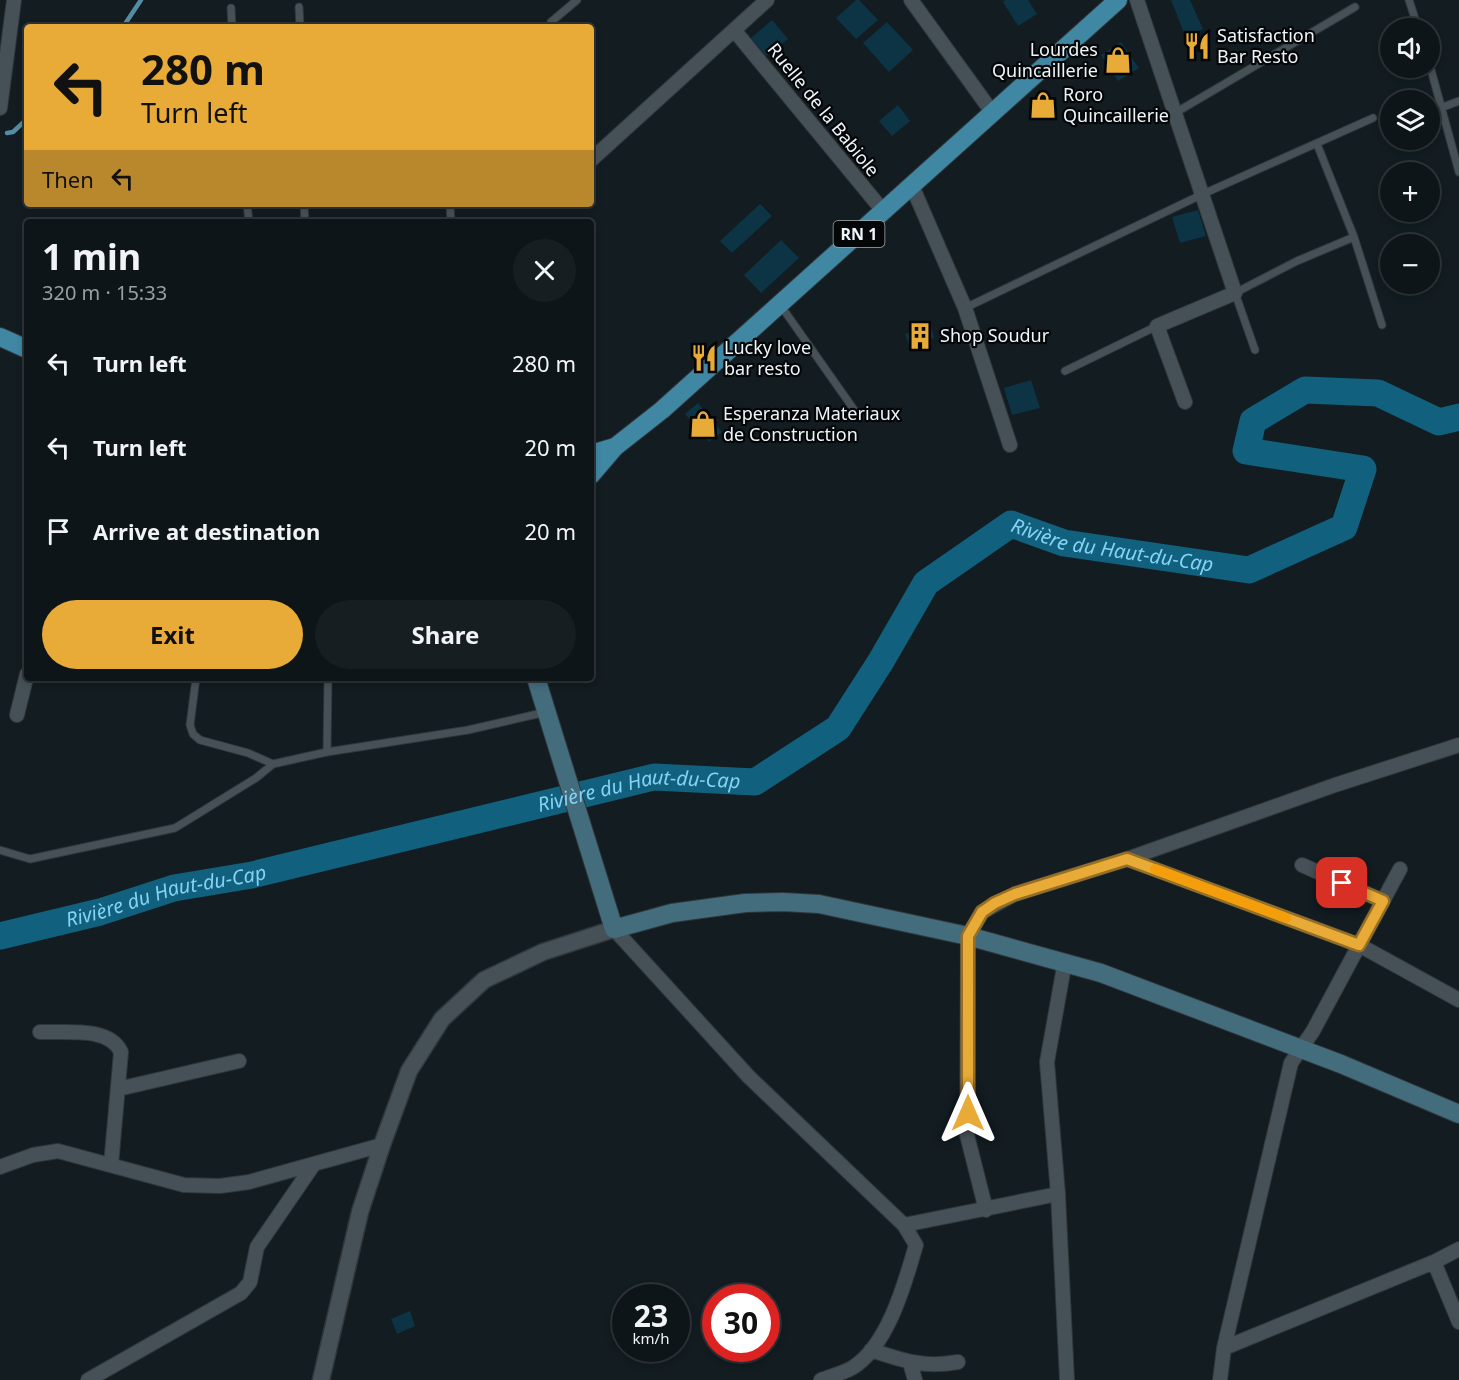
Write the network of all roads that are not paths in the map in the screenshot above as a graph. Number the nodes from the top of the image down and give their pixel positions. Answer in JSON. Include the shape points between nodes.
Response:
{"nodes":[{"id":1,"x":14,"y":0,"type":"edge"},
{"id":2,"x":577,"y":0,"type":"edge"},
{"id":3,"x":767,"y":0,"type":"edge"},
{"id":4,"x":911,"y":0,"type":"edge"},
{"id":5,"x":1118,"y":0,"type":"edge"},
{"id":6,"x":1137,"y":0,"type":"edge"},
{"id":7,"x":1409,"y":0,"type":"edge"},
{"id":8,"x":299,"y":7,"type":"dead end"},
{"id":9,"x":1355,"y":7,"type":"dead end"},
{"id":10,"x":231,"y":8,"type":"dead end"},
{"id":11,"x":1415,"y":18,"type":"edge"},
{"id":12,"x":550,"y":22,"type":"dead end"},
{"id":13,"x":232,"y":24,"type":"edge"},
{"id":14,"x":300,"y":24,"type":"edge"},
{"id":15,"x":734,"y":30,"type":"junction"},
{"id":16,"x":4,"y":40,"type":"edge"},
{"id":17,"x":1434,"y":78,"type":"edge"},
{"id":18,"x":1459,"y":101,"type":"edge"},
{"id":19,"x":1443,"y":107,"type":"junction"},
{"id":20,"x":0,"y":108,"type":"edge"},
{"id":21,"x":992,"y":112,"type":"junction"},
{"id":22,"x":1176,"y":113,"type":"junction"},
{"id":23,"x":1373,"y":118,"type":"dead end"},
{"id":24,"x":1317,"y":144,"type":"junction"},
{"id":25,"x":594,"y":157,"type":"edge"},
{"id":26,"x":1459,"y":172,"type":"edge"},
{"id":27,"x":912,"y":186,"type":"junction"},
{"id":28,"x":1203,"y":194,"type":"junction"},
{"id":29,"x":884,"y":212,"type":"junction"},
{"id":30,"x":1354,"y":237,"type":"junction"},
{"id":31,"x":1235,"y":293,"type":"junction"},
{"id":32,"x":780,"y":304,"type":"junction"},
{"id":33,"x":965,"y":308,"type":"junction"},
{"id":34,"x":1382,"y":325,"type":"dead end"},
{"id":35,"x":1157,"y":326,"type":"junction"},
{"id":36,"x":0,"y":337,"type":"edge"},
{"id":37,"x":24,"y":348,"type":"edge"},
{"id":38,"x":1255,"y":350,"type":"dead end"},
{"id":39,"x":1065,"y":371,"type":"dead end"},
{"id":40,"x":1185,"y":402,"type":"dead end"},
{"id":41,"x":855,"y":411,"type":"dead end"},
{"id":42,"x":1010,"y":445,"type":"dead end"},
{"id":43,"x":615,"y":447,"type":"junction"},
{"id":44,"x":594,"y":453,"type":"edge"},
{"id":45,"x":594,"y":472,"type":"edge"},
{"id":46,"x":25,"y":681,"type":"edge"},
{"id":47,"x":196,"y":681,"type":"edge"},
{"id":48,"x":328,"y":681,"type":"edge"},
{"id":49,"x":537,"y":681,"type":"edge"},
{"id":50,"x":546,"y":712,"type":"junction"},
{"id":51,"x":17,"y":715,"type":"dead end"},
{"id":52,"x":1459,"y":745,"type":"edge"},
{"id":53,"x":327,"y":752,"type":"junction"},
{"id":54,"x":273,"y":764,"type":"junction"},
{"id":55,"x":0,"y":850,"type":"edge"},
{"id":56,"x":1127,"y":859,"type":"junction"},
{"id":57,"x":1302,"y":865,"type":"dead end"},
{"id":58,"x":1400,"y":869,"type":"dead end"},
{"id":59,"x":1383,"y":901,"type":"junction"},
{"id":60,"x":614,"y":929,"type":"junction"},
{"id":61,"x":968,"y":936,"type":"junction"},
{"id":62,"x":1359,"y":945,"type":"junction"},
{"id":63,"x":1065,"y":961,"type":"junction"},
{"id":64,"x":1459,"y":1000,"type":"edge"},
{"id":65,"x":40,"y":1032,"type":"dead end"},
{"id":66,"x":1299,"y":1050,"type":"junction"},
{"id":67,"x":239,"y":1062,"type":"dead end"},
{"id":68,"x":118,"y":1089,"type":"junction"},
{"id":69,"x":1459,"y":1114,"type":"edge"},
{"id":70,"x":382,"y":1145,"type":"junction"},
{"id":71,"x":314,"y":1164,"type":"junction"},
{"id":72,"x":111,"y":1165,"type":"junction"},
{"id":73,"x":0,"y":1167,"type":"edge"},
{"id":74,"x":1058,"y":1194,"type":"junction"},
{"id":75,"x":986,"y":1210,"type":"junction"},
{"id":76,"x":904,"y":1225,"type":"junction"},
{"id":77,"x":1459,"y":1249,"type":"edge"},
{"id":78,"x":1434,"y":1262,"type":"junction"},
{"id":79,"x":1459,"y":1322,"type":"edge"},
{"id":80,"x":1224,"y":1348,"type":"junction"},
{"id":81,"x":871,"y":1350,"type":"junction"},
{"id":82,"x":958,"y":1362,"type":"dead end"},
{"id":83,"x":910,"y":1363,"type":"junction"},
{"id":84,"x":88,"y":1380,"type":"edge"},
{"id":85,"x":321,"y":1380,"type":"edge"},
{"id":86,"x":821,"y":1380,"type":"edge"},
{"id":87,"x":915,"y":1380,"type":"edge"},
{"id":88,"x":1067,"y":1380,"type":"edge"},
{"id":89,"x":1220,"y":1380,"type":"edge"}],
"edges":[{"from":1,"to":16,"type":"street"},
{"from":2,"to":12,"type":"lane"},
{"from":3,"to":15,"type":"street"},
{"from":4,"to":21,"type":"street"},
{"from":5,"to":21,"type":"main road","number":"RN 1"},
{"from":6,"to":22,"type":"street"},
{"from":7,"to":11,"type":"lane"},
{"from":8,"to":14,"type":"lane"},
{"from":9,"to":22,"type":"lane"},
{"from":10,"to":13,"type":"lane"},
{"from":15,"to":25,"type":"street"},
{"from":15,"to":29,"type":"street","name":"Ruelle de la Babiole"},
{"from":16,"to":20,"type":"street"},
{"from":17,"to":19,"type":"lane"},
{"from":18,"to":19,"type":"lane"},
{"from":19,"to":26,"type":"lane","via":[[1444,126]]},
{"from":21,"to":27,"type":"main road","number":"RN 1"},
{"from":22,"to":28,"type":"street"},
{"from":23,"to":24,"type":"lane"},
{"from":24,"to":28,"type":"lane"},
{"from":24,"to":30,"type":"lane"},
{"from":27,"to":29,"type":"main road","number":"RN 1"},
{"from":27,"to":33,"type":"street"},
{"from":28,"to":31,"type":"street"},
{"from":28,"to":33,"type":"lane"},
{"from":29,"to":32,"type":"main road","number":"RN 1"},
{"from":30,"to":31,"type":"lane"},
{"from":30,"to":34,"type":"lane"},
{"from":31,"to":35,"type":"street"},
{"from":31,"to":38,"type":"lane"},
{"from":32,"to":41,"type":"lane"},
{"from":32,"to":43,"type":"main road","number":"RN 1"},
{"from":33,"to":42,"type":"street"},
{"from":35,"to":39,"type":"lane"},
{"from":35,"to":40,"type":"street"},
{"from":36,"to":37,"type":"main road"},
{"from":43,"to":44,"type":"main road","number":"RN 1"},
{"from":43,"to":45,"type":"main road"},
{"from":46,"to":51,"type":"street"},
{"from":47,"to":54,"type":"lane","via":[[190,725],[193,734],[200,740]]},
{"from":48,"to":53,"type":"lane"},
{"from":49,"to":50,"type":"main road"},
{"from":50,"to":53,"type":"lane","via":[[468,730]]},
{"from":50,"to":60,"type":"main road"},
{"from":52,"to":56,"type":"street"},
{"from":53,"to":54,"type":"lane"},
{"from":54,"to":55,"type":"lane","via":[[175,828],[30,858]]},
{"from":56,"to":61,"type":"street","via":[[995,903],[982,912]]},
{"from":56,"to":62,"type":"street"},
{"from":57,"to":59,"type":"street"},
{"from":58,"to":59,"type":"street"},
{"from":59,"to":62,"type":"street"},
{"from":60,"to":61,"type":"main road","via":[[672,913],[783,902],[819,904]]},
{"from":60,"to":70,"type":"street","via":[[543,952],[484,980],[442,1019],[409,1071]]},
{"from":60,"to":76,"type":"street","via":[[748,1077]]},
{"from":61,"to":63,"type":"main road"},
{"from":61,"to":75,"type":"street","via":[[968,1135]]},
{"from":62,"to":64,"type":"street"},
{"from":62,"to":66,"type":"street"},
{"from":63,"to":66,"type":"main road"},
{"from":63,"to":74,"type":"street","via":[[1047,1062]]},
{"from":65,"to":68,"type":"street","via":[[110,1038],[121,1053]]},
{"from":66,"to":69,"type":"main road"},
{"from":66,"to":80,"type":"street","via":[[1287,1076]]},
{"from":67,"to":68,"type":"street"},
{"from":68,"to":72,"type":"street"},
{"from":70,"to":71,"type":"street"},
{"from":70,"to":85,"type":"street","via":[[360,1212]]},
{"from":71,"to":72,"type":"street","via":[[220,1186],[184,1185]]},
{"from":71,"to":84,"type":"street","via":[[257,1247],[250,1282],[241,1293]]},
{"from":72,"to":73,"type":"street","via":[[58,1151]]},
{"from":74,"to":75,"type":"street"},
{"from":74,"to":88,"type":"street"},
{"from":75,"to":76,"type":"street"},
{"from":76,"to":81,"type":"street","via":[[916,1245],[902,1295]]},
{"from":77,"to":78,"type":"street"},
{"from":78,"to":79,"type":"street"},
{"from":78,"to":80,"type":"street"},
{"from":80,"to":89,"type":"street"},
{"from":81,"to":83,"type":"street"},
{"from":81,"to":86,"type":"street","via":[[852,1368]]},
{"from":82,"to":83,"type":"street","via":[[933,1366]]},
{"from":83,"to":87,"type":"street"}]}
